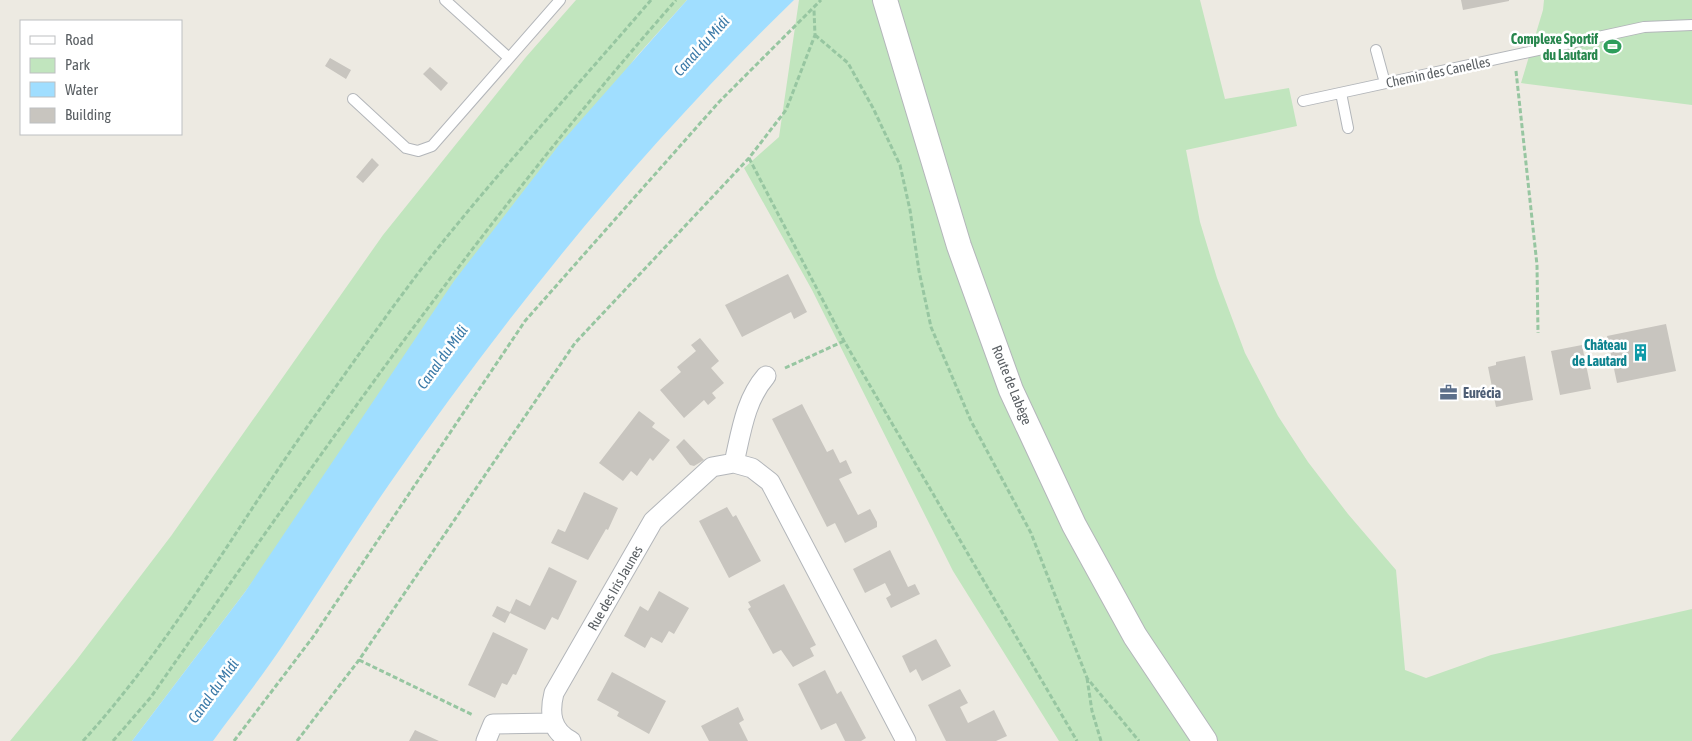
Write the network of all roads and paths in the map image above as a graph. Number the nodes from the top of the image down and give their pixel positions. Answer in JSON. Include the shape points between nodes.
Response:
{"nodes":[{"id":1,"x":445,"y":0,"type":"edge"},
{"id":2,"x":560,"y":0,"type":"edge"},
{"id":3,"x":651,"y":0,"type":"edge"},
{"id":4,"x":676,"y":0,"type":"edge"},
{"id":5,"x":821,"y":0,"type":"edge"},
{"id":6,"x":885,"y":0,"type":"edge"},
{"id":7,"x":814,"y":10,"type":"junction"},
{"id":8,"x":1692,"y":24,"type":"edge"},
{"id":9,"x":815,"y":35,"type":"junction"},
{"id":10,"x":1376,"y":50,"type":"dead end"},
{"id":11,"x":1514,"y":56,"type":"junction"},
{"id":12,"x":509,"y":58,"type":"junction"},
{"id":13,"x":1384,"y":83,"type":"junction"},
{"id":14,"x":1340,"y":93,"type":"junction"},
{"id":15,"x":353,"y":99,"type":"dead end"},
{"id":16,"x":1303,"y":101,"type":"dead end"},
{"id":17,"x":1348,"y":128,"type":"dead end"},
{"id":18,"x":750,"y":158,"type":"junction"},
{"id":19,"x":1538,"y":333,"type":"dead end"},
{"id":20,"x":844,"y":341,"type":"junction"},
{"id":21,"x":766,"y":376,"type":"joint"},
{"id":22,"x":734,"y":463,"type":"junction"},
{"id":23,"x":359,"y":660,"type":"junction"},
{"id":24,"x":1087,"y":678,"type":"junction"},
{"id":25,"x":552,"y":723,"type":"junction"},
{"id":26,"x":489,"y":733,"type":"edge"},
{"id":27,"x":83,"y":741,"type":"edge"},
{"id":28,"x":113,"y":741,"type":"edge"},
{"id":29,"x":234,"y":741,"type":"edge"},
{"id":30,"x":297,"y":741,"type":"edge"},
{"id":31,"x":571,"y":741,"type":"edge"},
{"id":32,"x":906,"y":741,"type":"edge"},
{"id":33,"x":1077,"y":741,"type":"edge"},
{"id":34,"x":1101,"y":741,"type":"edge"},
{"id":35,"x":1139,"y":741,"type":"edge"},
{"id":36,"x":1205,"y":741,"type":"edge"}],
"edges":[{"from":1,"to":12,"type":"lane"},
{"from":2,"to":12,"type":"lane"},
{"from":3,"to":27,"type":"path","via":[[420,271],[315,415],[179,616],[111,710]]},
{"from":4,"to":28,"type":"path","via":[[497,216],[367,390],[151,697]]},
{"from":5,"to":7,"type":"path"},
{"from":6,"to":36,"type":"street","name":"Route de Labège","via":[[959,246],[1012,390],[1074,525],[1130,628]]},
{"from":7,"to":9,"type":"path"},
{"from":7,"to":29,"type":"path","via":[[719,102],[524,321],[313,637]]},
{"from":8,"to":11,"type":"lane","name":"Chemin des Canelles","via":[[1644,27]]},
{"from":9,"to":18,"type":"path","via":[[786,110]]},
{"from":9,"to":24,"type":"path","via":[[848,63],[900,165],[931,327],[971,421],[1031,533]]},
{"from":10,"to":13,"type":"lane"},
{"from":11,"to":13,"type":"lane","name":"Chemin des Canelles"},
{"from":11,"to":19,"type":"path","via":[[1537,265]]},
{"from":12,"to":15,"type":"lane","via":[[432,146],[418,151],[406,148]]},
{"from":13,"to":14,"type":"lane","name":"Chemin des Canelles"},
{"from":14,"to":16,"type":"lane","name":"Chemin des Canelles"},
{"from":14,"to":17,"type":"lane"},
{"from":18,"to":20,"type":"path"},
{"from":18,"to":23,"type":"path","via":[[575,344]]},
{"from":20,"to":21,"type":"path"},
{"from":20,"to":33,"type":"path"},
{"from":21,"to":22,"type":"street","via":[[746,411]]},
{"from":22,"to":25,"type":"street","name":"Rue des Iris Jaunes","via":[[712,467],[654,521],[554,693],[550,708]]},
{"from":22,"to":32,"type":"street","via":[[752,468],[770,482]]},
{"from":23,"to":26,"type":"path"},
{"from":23,"to":30,"type":"path"},
{"from":24,"to":34,"type":"path"},
{"from":24,"to":35,"type":"path"},
{"from":25,"to":26,"type":"street"},
{"from":25,"to":31,"type":"street","via":[[563,737]]}]}
